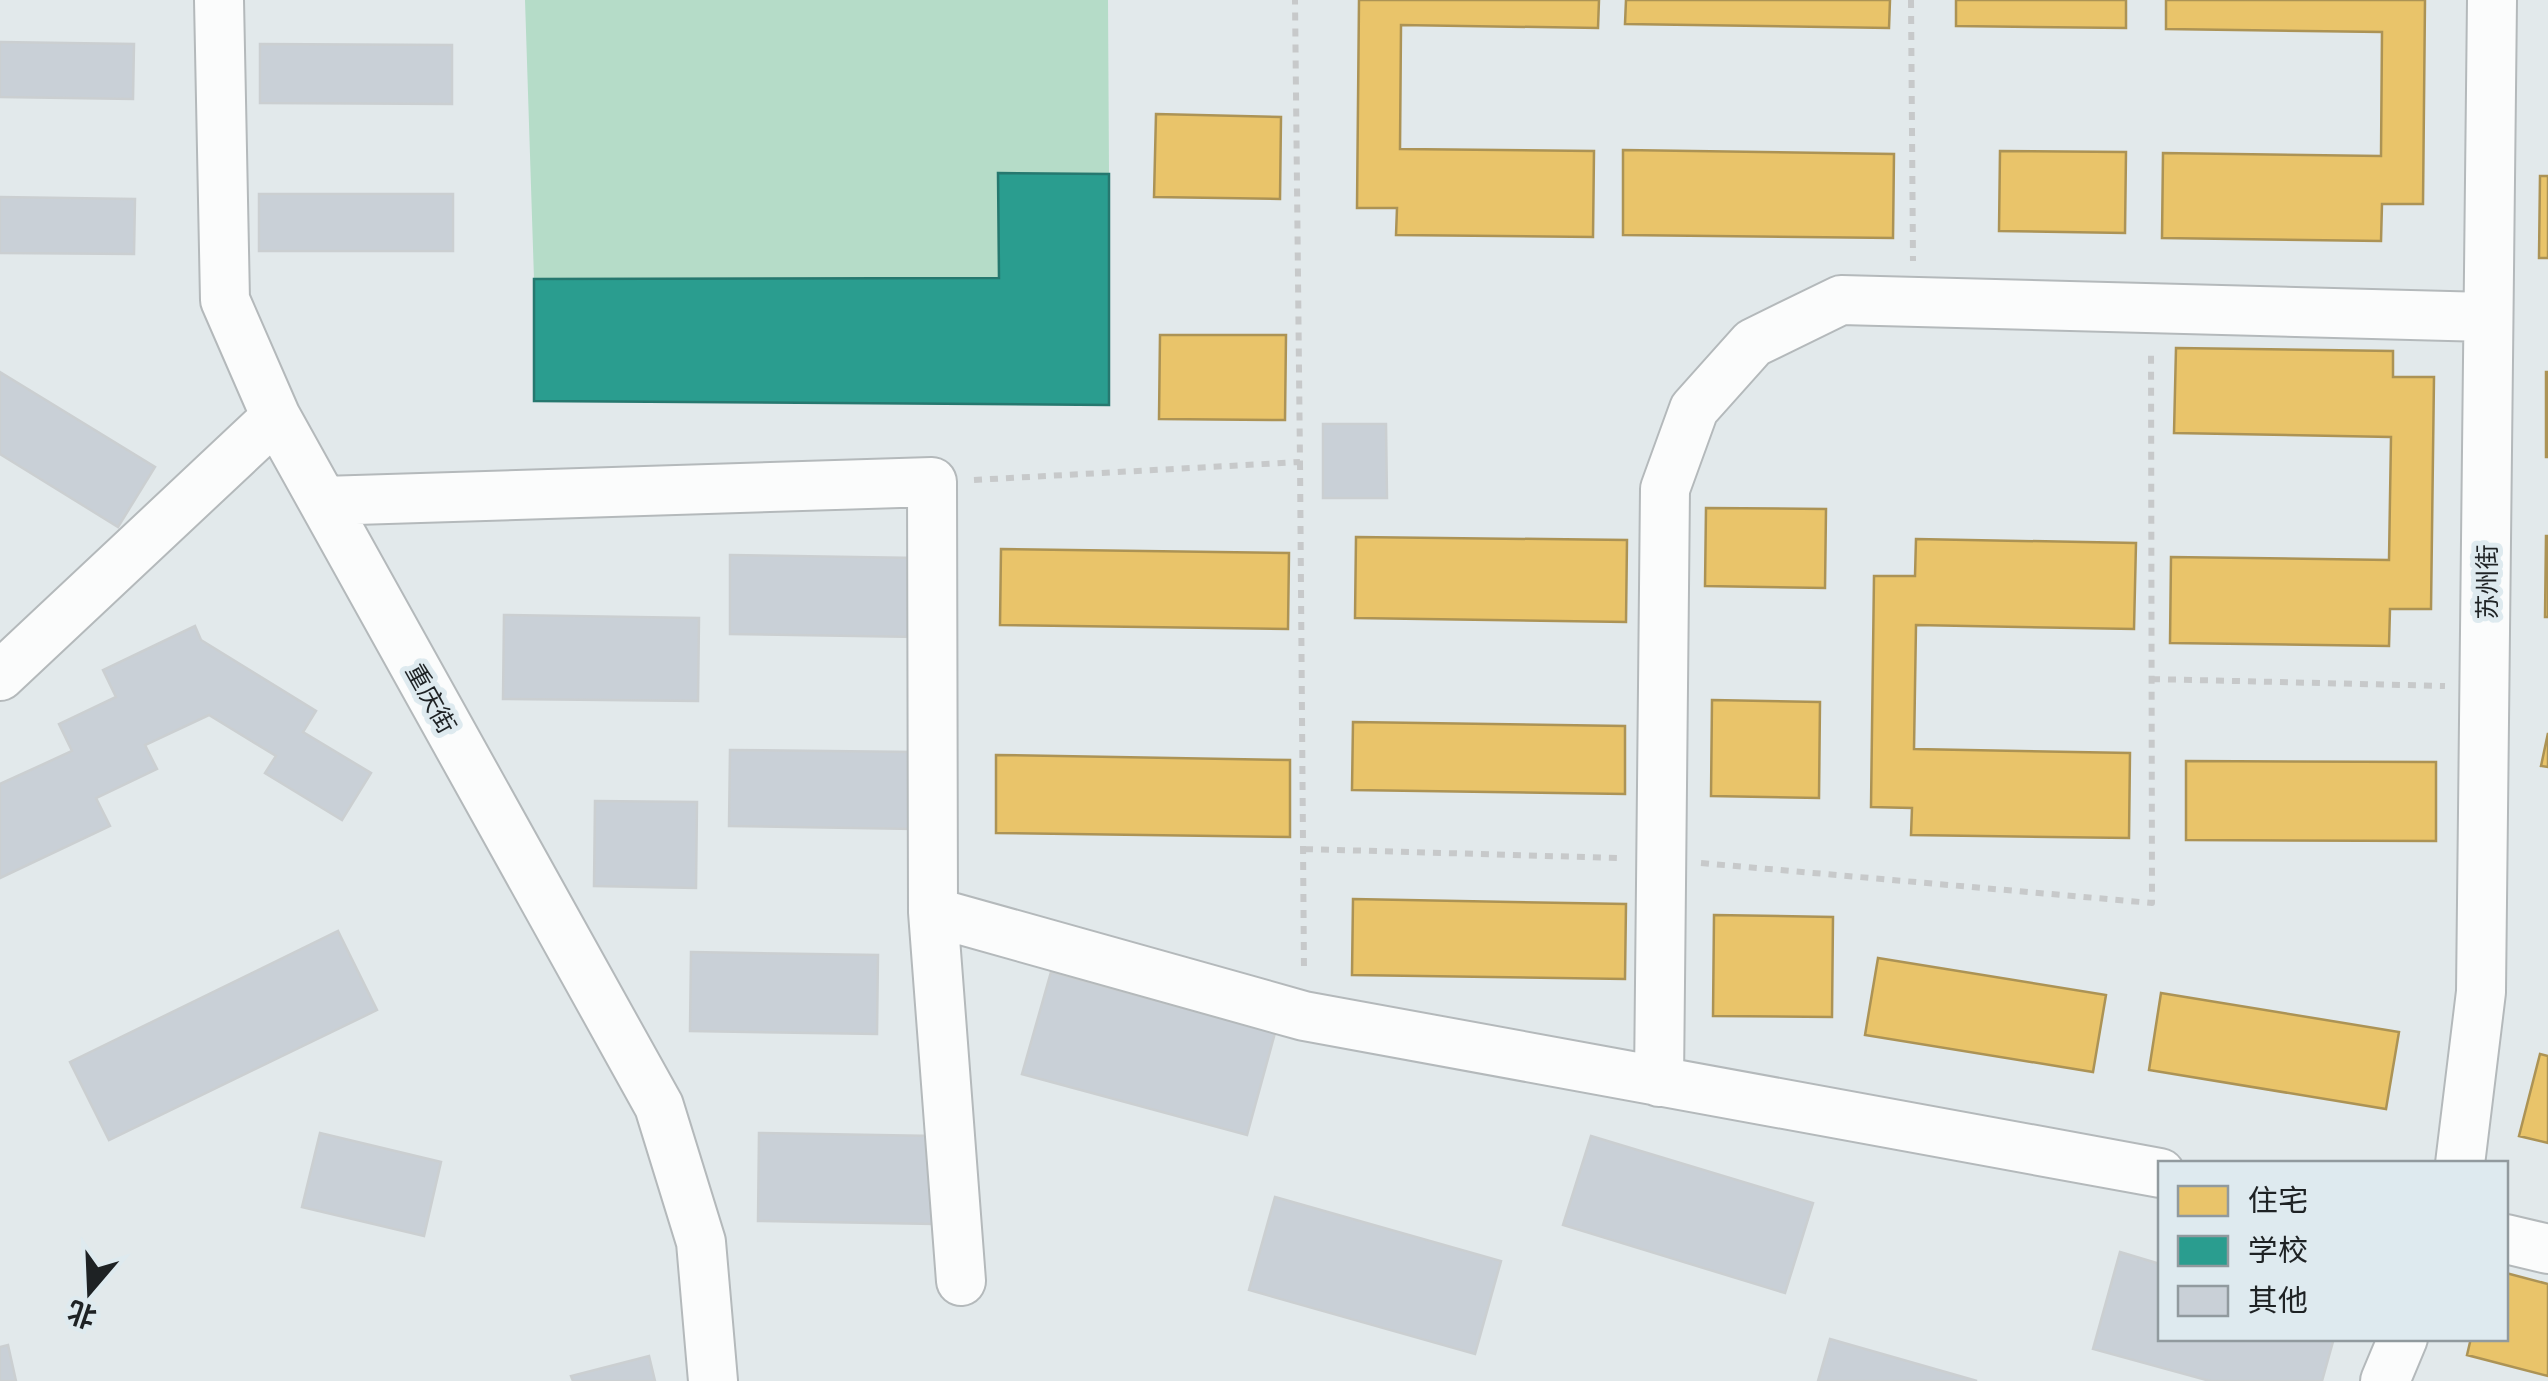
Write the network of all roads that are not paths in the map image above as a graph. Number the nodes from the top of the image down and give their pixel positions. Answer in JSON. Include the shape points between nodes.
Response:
{"nodes":[{"id":1,"x":218,"y":0,"type":"edge"},
{"id":2,"x":2492,"y":0,"type":"edge"},
{"id":3,"x":2487,"y":317,"type":"junction"},
{"id":4,"x":276,"y":417,"type":"junction"},
{"id":5,"x":323,"y":500,"type":"junction"},
{"id":6,"x":0,"y":676,"type":"edge"},
{"id":7,"x":933,"y":912,"type":"junction"},
{"id":8,"x":1659,"y":1082,"type":"junction"},
{"id":9,"x":2460,"y":1161,"type":"edge"},
{"id":10,"x":2158,"y":1173,"type":"edge"},
{"id":11,"x":2508,"y":1239,"type":"edge"},
{"id":12,"x":2548,"y":1249,"type":"edge"},
{"id":13,"x":961,"y":1281,"type":"dead end"},
{"id":14,"x":2402,"y":1341,"type":"edge"},
{"id":15,"x":713,"y":1381,"type":"edge"},
{"id":16,"x":2385,"y":1381,"type":"edge"}],
"edges":[{"from":1,"to":4,"type":"street","name":"重庆街","via":[[225,300]]},
{"from":2,"to":3,"type":"street","name":"苏州街"},
{"from":3,"to":8,"type":"street","via":[[1841,300],[1752,343],[1694,409],[1665,489]]},
{"from":3,"to":9,"type":"street","name":"苏州街","via":[[2481,992]]},
{"from":4,"to":5,"type":"street","name":"重庆街"},
{"from":4,"to":6,"type":"street"},
{"from":5,"to":7,"type":"street","via":[[932,482]]},
{"from":5,"to":15,"type":"street","name":"重庆街","via":[[659,1106],[701,1242]]},
{"from":7,"to":8,"type":"street","via":[[1304,1016]]},
{"from":7,"to":13,"type":"street"},
{"from":8,"to":10,"type":"street"},
{"from":11,"to":12,"type":"street"},
{"from":14,"to":16,"type":"street"}]}
